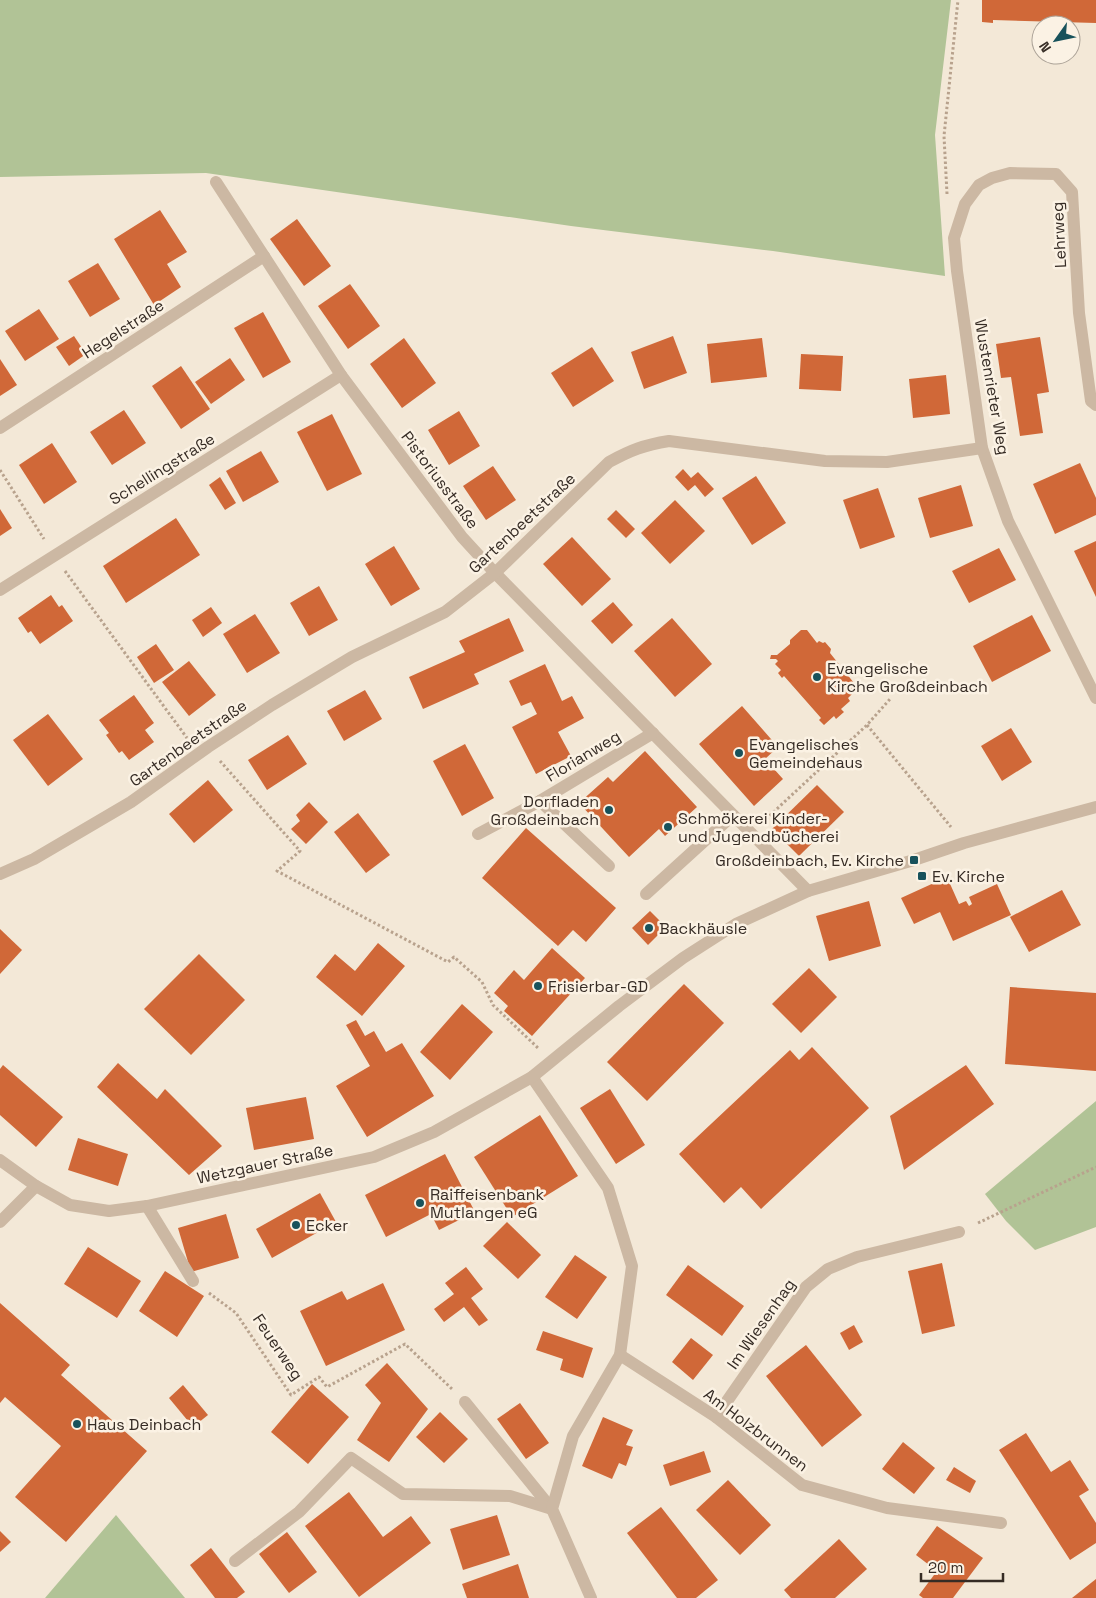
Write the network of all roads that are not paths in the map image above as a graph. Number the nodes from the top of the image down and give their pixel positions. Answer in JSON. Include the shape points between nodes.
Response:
{"nodes":[{"id":1,"x":216,"y":182,"type":"dead end"},
{"id":2,"x":954,"y":238,"type":"joint"},
{"id":3,"x":264,"y":256,"type":"junction"},
{"id":4,"x":341,"y":375,"type":"junction"},
{"id":5,"x":1096,"y":405,"type":"edge"},
{"id":6,"x":0,"y":428,"type":"edge"},
{"id":7,"x":982,"y":448,"type":"junction"},
{"id":8,"x":495,"y":574,"type":"junction"},
{"id":9,"x":0,"y":590,"type":"edge"},
{"id":10,"x":1096,"y":698,"type":"edge"},
{"id":11,"x":653,"y":733,"type":"junction"},
{"id":12,"x":540,"y":801,"type":"junction"},
{"id":13,"x":1096,"y":807,"type":"edge"},
{"id":14,"x":733,"y":815,"type":"junction"},
{"id":15,"x":478,"y":834,"type":"dead end"},
{"id":16,"x":609,"y":866,"type":"dead end"},
{"id":17,"x":0,"y":874,"type":"edge"},
{"id":18,"x":808,"y":891,"type":"junction"},
{"id":19,"x":646,"y":894,"type":"dead end"},
{"id":20,"x":532,"y":1077,"type":"junction"},
{"id":21,"x":0,"y":1160,"type":"edge"},
{"id":22,"x":36,"y":1186,"type":"junction"},
{"id":23,"x":147,"y":1206,"type":"junction"},
{"id":24,"x":0,"y":1222,"type":"edge"},
{"id":25,"x":959,"y":1232,"type":"road end"},
{"id":26,"x":193,"y":1281,"type":"road end"},
{"id":27,"x":620,"y":1354,"type":"junction"},
{"id":28,"x":465,"y":1402,"type":"road end"},
{"id":29,"x":716,"y":1417,"type":"junction"},
{"id":30,"x":552,"y":1509,"type":"junction"},
{"id":31,"x":1002,"y":1523,"type":"dead end"},
{"id":32,"x":235,"y":1561,"type":"dead end"},
{"id":33,"x":591,"y":1598,"type":"edge"}],
"edges":[{"from":1,"to":3,"type":"street","name":"Pistoriusstraße"},
{"from":2,"to":5,"type":"street","name":"Lehrweg","via":[[965,204],[979,185],[992,178],[1010,173],[1056,174],[1072,192],[1080,313],[1091,401]]},
{"from":2,"to":7,"type":"street","name":"Wustenrieter Weg"},
{"from":3,"to":4,"type":"street","name":"Pistoriusstraße"},
{"from":3,"to":6,"type":"street","name":"Hegelstraße"},
{"from":4,"to":8,"type":"street","name":"Pistoriusstraße","via":[[462,537]]},
{"from":4,"to":9,"type":"street","name":"Schellingstraße"},
{"from":7,"to":8,"type":"street","name":"Gartenbeetstraße","via":[[887,462],[825,461],[669,441],[644,445],[609,462]]},
{"from":7,"to":10,"type":"street","name":"Wustenrieter Weg","via":[[1008,521]]},
{"from":8,"to":11,"type":"street","name":"Pistoriusstraße"},
{"from":8,"to":17,"type":"street","name":"Gartenbeetstraße","via":[[445,612],[352,657],[272,705],[131,802],[34,859]]},
{"from":11,"to":12,"type":"street","name":"Florianweg"},
{"from":11,"to":14,"type":"street","name":"Pistoriusstraße"},
{"from":12,"to":15,"type":"street","name":"Florianweg"},
{"from":12,"to":16,"type":"street"},
{"from":13,"to":18,"type":"street","name":"Wetzgauer Straße"},
{"from":14,"to":18,"type":"street","name":"Pistoriusstraße"},
{"from":14,"to":19,"type":"street"},
{"from":18,"to":20,"type":"street","name":"Wetzgauer Straße","via":[[736,924],[683,958]]},
{"from":20,"to":23,"type":"street","name":"Wetzgauer Straße","via":[[434,1132],[374,1156]]},
{"from":20,"to":27,"type":"street","via":[[608,1188],[632,1266]]},
{"from":21,"to":22,"type":"street","name":"Wetzgauer Straße"},
{"from":22,"to":23,"type":"street","name":"Wetzgauer Straße","via":[[70,1205],[109,1211]]},
{"from":22,"to":24,"type":"street"},
{"from":23,"to":26,"type":"street"},
{"from":25,"to":29,"type":"street","name":"Im Wiesenhag","via":[[857,1257],[828,1269],[806,1287]]},
{"from":27,"to":29,"type":"street","name":"Am Holzbrunnen"},
{"from":27,"to":30,"type":"street","via":[[573,1436]]},
{"from":28,"to":30,"type":"street"},
{"from":29,"to":31,"type":"street","name":"Am Holzbrunnen","via":[[802,1485],[887,1508]]},
{"from":30,"to":32,"type":"street","via":[[510,1496],[403,1494],[351,1458],[298,1512]]},
{"from":30,"to":33,"type":"street"}]}
